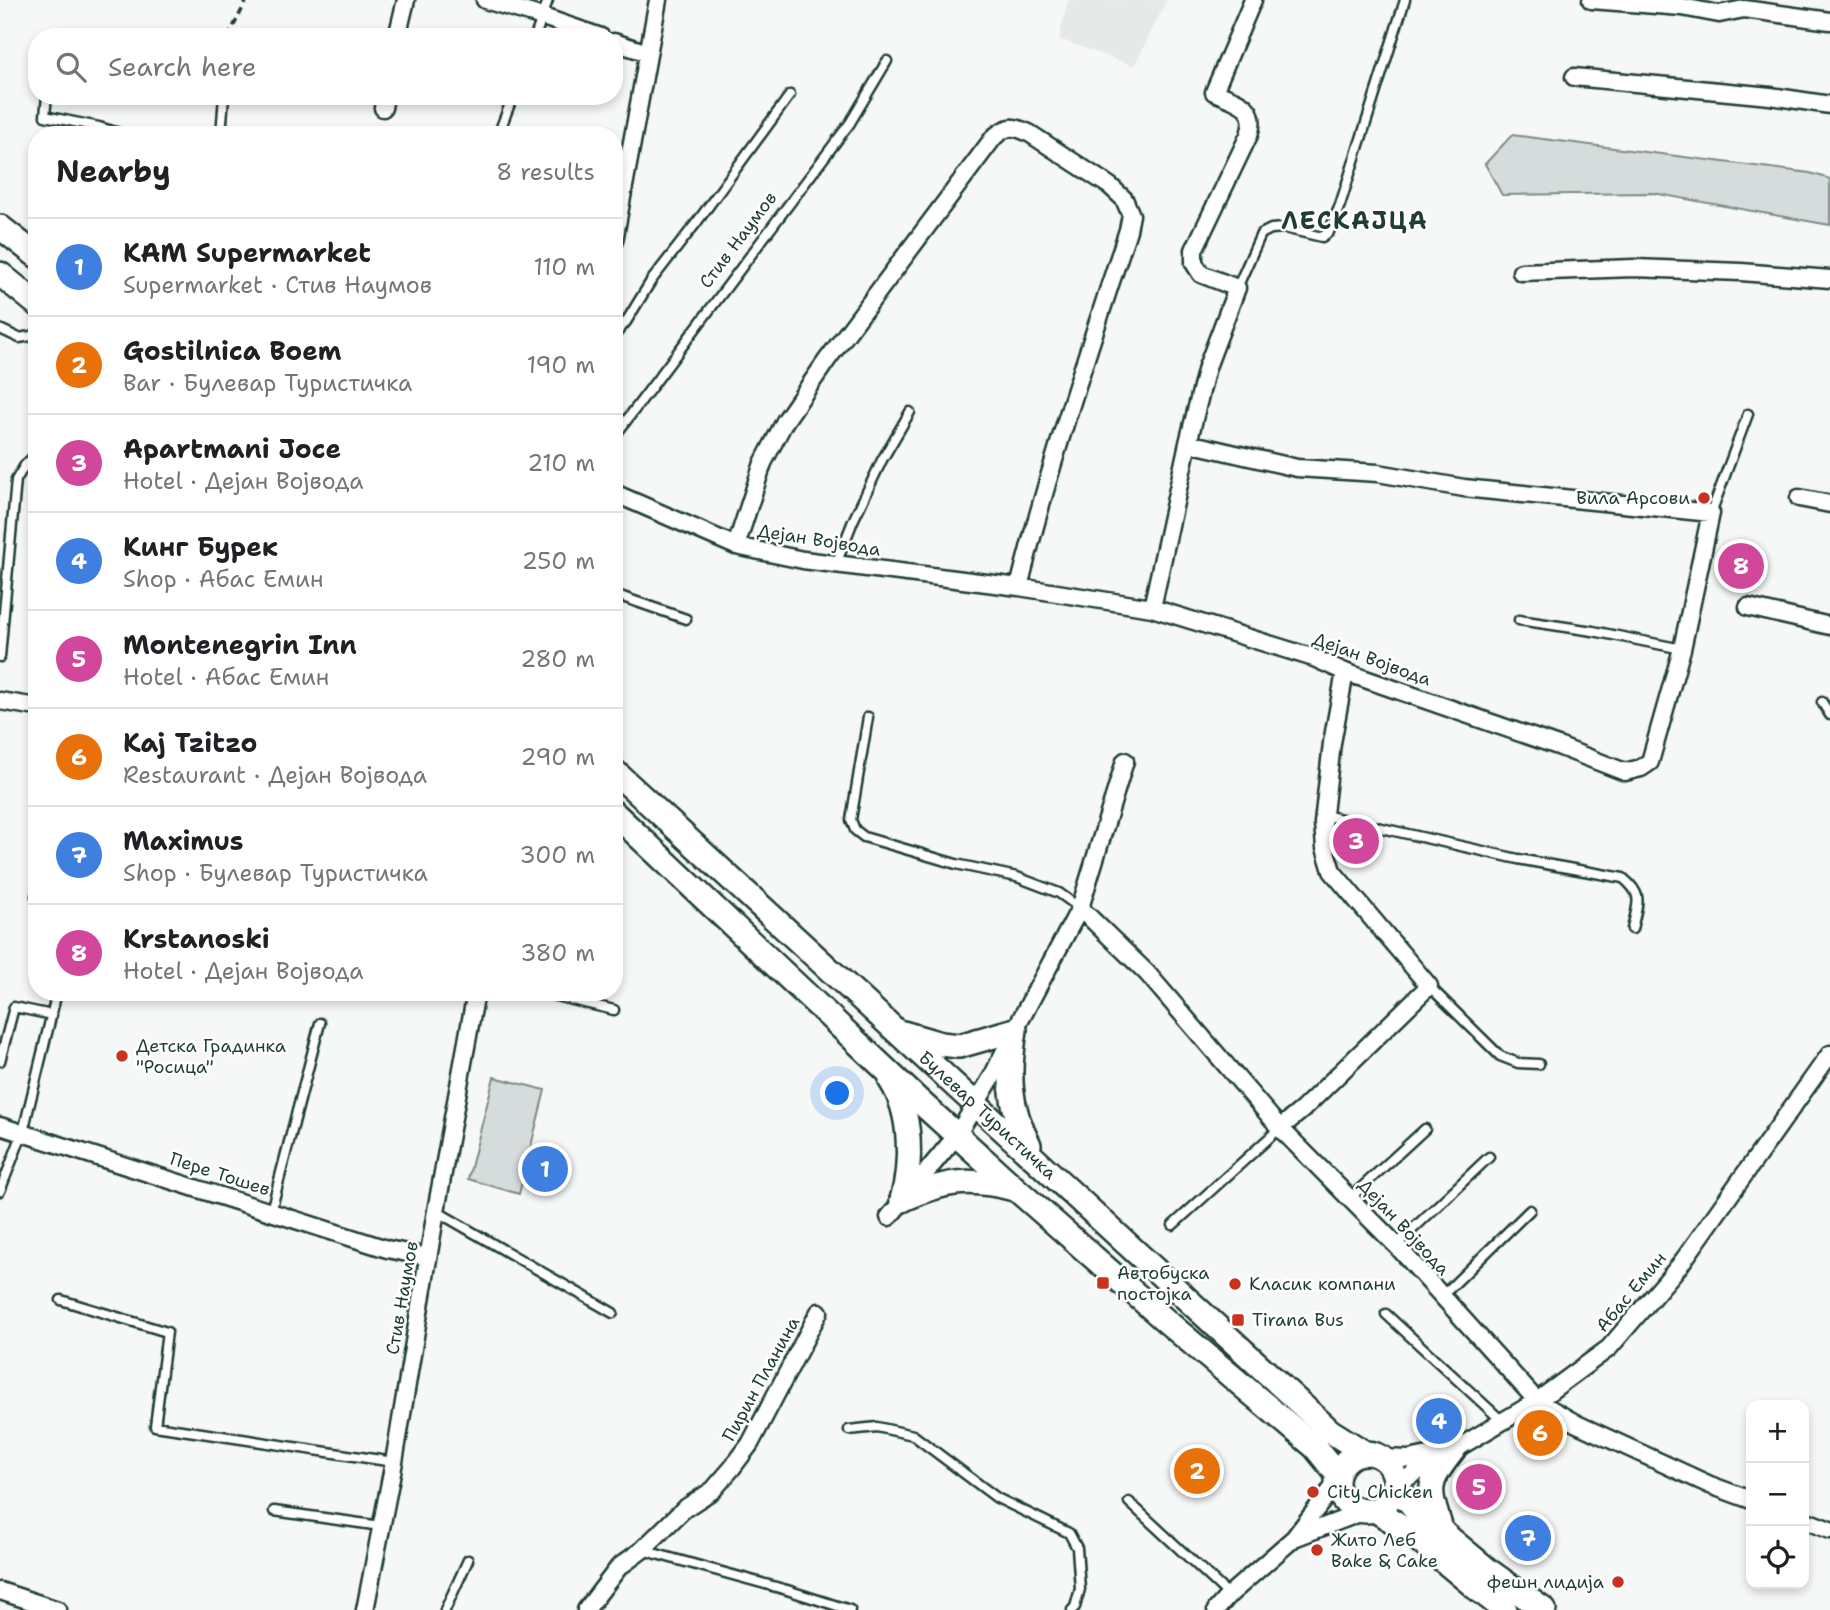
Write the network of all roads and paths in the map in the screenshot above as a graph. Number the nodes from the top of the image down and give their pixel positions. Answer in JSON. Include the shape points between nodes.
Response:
{"nodes":[{"id":1,"x":247,"y":0,"type":"edge"},
{"id":2,"x":406,"y":0,"type":"edge"},
{"id":3,"x":485,"y":0,"type":"edge"},
{"id":4,"x":548,"y":0,"type":"edge"},
{"id":5,"x":657,"y":0,"type":"edge"},
{"id":6,"x":1254,"y":0,"type":"edge"},
{"id":7,"x":1405,"y":0,"type":"edge"},
{"id":8,"x":1591,"y":0,"type":"edge"},
{"id":9,"x":1741,"y":5,"type":"edge"},
{"id":10,"x":543,"y":17,"type":"junction"},
{"id":11,"x":1830,"y":22,"type":"edge"},
{"id":12,"x":233,"y":28,"type":"edge"},
{"id":13,"x":399,"y":28,"type":"edge"},
{"id":14,"x":539,"y":28,"type":"edge"},
{"id":15,"x":575,"y":28,"type":"edge"},
{"id":16,"x":623,"y":45,"type":"edge"},
{"id":17,"x":648,"y":53,"type":"junction"},
{"id":18,"x":887,"y":61,"type":"dead end"},
{"id":19,"x":1574,"y":77,"type":"dead end"},
{"id":20,"x":790,"y":95,"type":"dead end"},
{"id":21,"x":46,"y":105,"type":"edge"},
{"id":22,"x":223,"y":105,"type":"edge"},
{"id":23,"x":510,"y":105,"type":"edge"},
{"id":24,"x":1830,"y":105,"type":"edge"},
{"id":25,"x":88,"y":126,"type":"edge"},
{"id":26,"x":222,"y":126,"type":"edge"},
{"id":27,"x":501,"y":126,"type":"edge"},
{"id":28,"x":623,"y":191,"type":"edge"},
{"id":29,"x":0,"y":227,"type":"edge"},
{"id":30,"x":28,"y":249,"type":"edge"},
{"id":31,"x":1521,"y":272,"type":"dead end"},
{"id":32,"x":0,"y":274,"type":"edge"},
{"id":33,"x":1830,"y":279,"type":"edge"},
{"id":34,"x":1237,"y":288,"type":"junction"},
{"id":35,"x":28,"y":297,"type":"edge"},
{"id":36,"x":623,"y":326,"type":"edge"},
{"id":37,"x":0,"y":328,"type":"edge"},
{"id":38,"x":28,"y":337,"type":"edge"},
{"id":39,"x":910,"y":412,"type":"dead end"},
{"id":40,"x":1748,"y":414,"type":"dead end"},
{"id":41,"x":623,"y":425,"type":"edge"},
{"id":42,"x":1188,"y":443,"type":"junction"},
{"id":43,"x":28,"y":462,"type":"edge"},
{"id":44,"x":623,"y":497,"type":"edge"},
{"id":45,"x":1798,"y":498,"type":"dead end"},
{"id":46,"x":1830,"y":504,"type":"edge"},
{"id":47,"x":1711,"y":513,"type":"junction"},
{"id":48,"x":736,"y":545,"type":"junction"},
{"id":49,"x":836,"y":564,"type":"junction"},
{"id":50,"x":1019,"y":587,"type":"junction"},
{"id":51,"x":623,"y":597,"type":"edge"},
{"id":52,"x":1748,"y":607,"type":"dead end"},
{"id":53,"x":1152,"y":608,"type":"junction"},
{"id":54,"x":686,"y":620,"type":"dead end"},
{"id":55,"x":1519,"y":620,"type":"dead end"},
{"id":56,"x":1830,"y":626,"type":"edge"},
{"id":57,"x":1682,"y":649,"type":"junction"},
{"id":58,"x":0,"y":657,"type":"edge"},
{"id":59,"x":1345,"y":672,"type":"junction"},
{"id":60,"x":0,"y":701,"type":"edge"},
{"id":61,"x":1822,"y":702,"type":"dead end"},
{"id":62,"x":28,"y":706,"type":"edge"},
{"id":63,"x":1830,"y":715,"type":"edge"},
{"id":64,"x":868,"y":717,"type":"dead end"},
{"id":65,"x":1125,"y":761,"type":"dead end"},
{"id":66,"x":623,"y":779,"type":"edge"},
{"id":67,"x":1324,"y":815,"type":"junction"},
{"id":68,"x":623,"y":821,"type":"edge"},
{"id":69,"x":1080,"y":908,"type":"junction"},
{"id":70,"x":1632,"y":929,"type":"dead end"},
{"id":71,"x":1429,"y":986,"type":"junction"},
{"id":72,"x":55,"y":1001,"type":"edge"},
{"id":73,"x":474,"y":1001,"type":"edge"},
{"id":74,"x":577,"y":1001,"type":"edge"},
{"id":75,"x":614,"y":1010,"type":"dead end"},
{"id":76,"x":52,"y":1015,"type":"junction"},
{"id":77,"x":320,"y":1023,"type":"dead end"},
{"id":78,"x":1015,"y":1030,"type":"junction"},
{"id":79,"x":899,"y":1032,"type":"junction"},
{"id":80,"x":1830,"y":1054,"type":"edge"},
{"id":81,"x":875,"y":1058,"type":"junction"},
{"id":82,"x":0,"y":1061,"type":"edge"},
{"id":83,"x":1539,"y":1064,"type":"dead end"},
{"id":84,"x":1823,"y":1079,"type":"edge"},
{"id":85,"x":976,"y":1104,"type":"junction"},
{"id":86,"x":0,"y":1126,"type":"edge"},
{"id":87,"x":1280,"y":1128,"type":"junction"},
{"id":88,"x":1425,"y":1129,"type":"dead end"},
{"id":89,"x":23,"y":1132,"type":"junction"},
{"id":90,"x":957,"y":1135,"type":"junction"},
{"id":91,"x":1489,"y":1157,"type":"dead end"},
{"id":92,"x":1036,"y":1161,"type":"junction"},
{"id":93,"x":1016,"y":1189,"type":"junction"},
{"id":94,"x":0,"y":1191,"type":"edge"},
{"id":95,"x":1350,"y":1198,"type":"junction"},
{"id":96,"x":896,"y":1208,"type":"junction"},
{"id":97,"x":1530,"y":1210,"type":"dead end"},
{"id":98,"x":271,"y":1211,"type":"junction"},
{"id":99,"x":436,"y":1211,"type":"junction"},
{"id":100,"x":1173,"y":1225,"type":"dead end"},
{"id":101,"x":1396,"y":1245,"type":"junction"},
{"id":102,"x":428,"y":1257,"type":"junction"},
{"id":103,"x":1442,"y":1296,"type":"junction"},
{"id":104,"x":61,"y":1300,"type":"dead end"},
{"id":105,"x":819,"y":1312,"type":"dead end"},
{"id":106,"x":613,"y":1313,"type":"dead end"},
{"id":107,"x":1386,"y":1314,"type":"dead end"},
{"id":108,"x":1537,"y":1401,"type":"junction"},
{"id":109,"x":1502,"y":1421,"type":"junction"},
{"id":110,"x":849,"y":1430,"type":"dead end"},
{"id":111,"x":1454,"y":1449,"type":"junction"},
{"id":112,"x":1374,"y":1455,"type":"junction"},
{"id":113,"x":394,"y":1462,"type":"junction"},
{"id":114,"x":1337,"y":1479,"type":"junction"},
{"id":115,"x":1395,"y":1485,"type":"junction"},
{"id":116,"x":1746,"y":1498,"type":"edge"},
{"id":117,"x":1129,"y":1502,"type":"dead end"},
{"id":118,"x":274,"y":1511,"type":"dead end"},
{"id":119,"x":1370,"y":1511,"type":"junction"},
{"id":120,"x":1809,"y":1522,"type":"edge"},
{"id":121,"x":381,"y":1526,"type":"junction"},
{"id":122,"x":1830,"y":1530,"type":"edge"},
{"id":123,"x":1442,"y":1532,"type":"junction"},
{"id":124,"x":1294,"y":1538,"type":"junction"},
{"id":125,"x":642,"y":1550,"type":"junction"},
{"id":126,"x":468,"y":1560,"type":"dead end"},
{"id":127,"x":0,"y":1591,"type":"edge"},
{"id":128,"x":1228,"y":1595,"type":"junction"},
{"id":129,"x":1075,"y":1609,"type":"edge"},
{"id":130,"x":58,"y":1610,"type":"edge"},
{"id":131,"x":365,"y":1610,"type":"edge"},
{"id":132,"x":445,"y":1610,"type":"edge"},
{"id":133,"x":586,"y":1610,"type":"edge"},
{"id":134,"x":850,"y":1610,"type":"edge"},
{"id":135,"x":1216,"y":1610,"type":"edge"},
{"id":136,"x":1505,"y":1610,"type":"edge"},
{"id":137,"x":1544,"y":1610,"type":"edge"}],
"edges":[{"from":1,"to":12,"type":"path"},
{"from":2,"to":13,"type":"street"},
{"from":3,"to":10,"type":"street"},
{"from":4,"to":10,"type":"lane"},
{"from":5,"to":17,"type":"street"},
{"from":6,"to":34,"type":"street","via":[[1214,92],[1244,105],[1252,114],[1252,124],[1194,250],[1194,263],[1201,274]]},
{"from":7,"to":34,"type":"lane","via":[[1329,232],[1322,237],[1283,228],[1261,234]]},
{"from":8,"to":9,"type":"street","via":[[1719,14]]},
{"from":9,"to":11,"type":"street"},
{"from":10,"to":14,"type":"lane"},
{"from":10,"to":15,"type":"street"},
{"from":16,"to":17,"type":"street"},
{"from":17,"to":28,"type":"street"},
{"from":18,"to":41,"type":"lane","name":"Стив Наумов","via":[[849,123]]},
{"from":19,"to":24,"type":"street"},
{"from":20,"to":36,"type":"lane"},
{"from":21,"to":25,"type":"lane","via":[[45,116]]},
{"from":22,"to":26,"type":"lane"},
{"from":23,"to":27,"type":"lane"},
{"from":29,"to":30,"type":"main road"},
{"from":31,"to":33,"type":"street","via":[[1634,268]]},
{"from":32,"to":35,"type":"main road"},
{"from":34,"to":42,"type":"street","via":[[1207,367]]},
{"from":37,"to":38,"type":"lane"},
{"from":39,"to":49,"type":"lane","via":[[882,460]]},
{"from":40,"to":47,"type":"lane","name":"Дејан Војвода"},
{"from":42,"to":47,"type":"street","via":[[1297,468],[1378,473],[1464,488]]},
{"from":42,"to":53,"type":"street"},
{"from":43,"to":58,"type":"lane","via":[[16,480]]},
{"from":44,"to":48,"type":"street","name":"Дејан Војвода"},
{"from":45,"to":46,"type":"street"},
{"from":47,"to":57,"type":"street","name":"Дејан Војвода"},
{"from":48,"to":49,"type":"street","name":"Дејан Војвода"},
{"from":48,"to":50,"type":"street","via":[[763,463],[785,421],[994,137],[1015,127],[1110,186],[1124,199],[1131,215],[1060,435]]},
{"from":49,"to":50,"type":"street","name":"Дејан Војвода"},
{"from":50,"to":53,"type":"street","name":"Дејан Војвода"},
{"from":51,"to":54,"type":"lane"},
{"from":52,"to":56,"type":"street"},
{"from":53,"to":59,"type":"street","name":"Дејан Војвода","via":[[1314,658]]},
{"from":55,"to":57,"type":"lane"},
{"from":57,"to":59,"type":"street","name":"Дејан Војвода","via":[[1650,762],[1625,772]]},
{"from":59,"to":67,"type":"street"},
{"from":60,"to":62,"type":"street"},
{"from":61,"to":63,"type":"lane"},
{"from":64,"to":69,"type":"lane","name":"Дејан Војвода","via":[[851,820],[855,830],[864,837],[1017,877],[1059,893]]},
{"from":65,"to":69,"type":"street"},
{"from":66,"to":79,"type":"main road","name":"Булевар Туристичка"},
{"from":67,"to":70,"type":"lane","via":[[1623,878],[1635,889],[1638,900]]},
{"from":67,"to":71,"type":"street","via":[[1325,848],[1332,871]]},
{"from":68,"to":81,"type":"main road","name":"Булевар Туристичка"},
{"from":69,"to":78,"type":"street"},
{"from":69,"to":87,"type":"street","name":"Дејан Војвода","via":[[1147,973]]},
{"from":71,"to":83,"type":"lane","via":[[1500,1056]]},
{"from":71,"to":87,"type":"street"},
{"from":72,"to":76,"type":"lane"},
{"from":73,"to":99,"type":"street","name":"Стив Наумов"},
{"from":74,"to":75,"type":"lane"},
{"from":76,"to":82,"type":"lane","via":[[14,1007]]},
{"from":76,"to":89,"type":"lane"},
{"from":77,"to":98,"type":"lane"},
{"from":78,"to":79,"type":"main road","via":[[959,1046]]},
{"from":78,"to":85,"type":"street"},
{"from":78,"to":92,"type":"main road","via":[[1012,1096],[1017,1123]]},
{"from":79,"to":85,"type":"main road","name":"Булевар Туристичка"},
{"from":80,"to":84,"type":"street","name":"Абас Емин"},
{"from":81,"to":90,"type":"main road","name":"Булевар Туристичка"},
{"from":81,"to":96,"type":"main road","via":[[898,1092],[906,1116],[907,1183]]},
{"from":84,"to":108,"type":"street","name":"Абас Емин","via":[[1794,1102],[1680,1265],[1609,1348]]},
{"from":85,"to":90,"type":"street"},
{"from":85,"to":92,"type":"main road","name":"Булевар Туристичка"},
{"from":86,"to":89,"type":"street","name":"Пере Тошев"},
{"from":87,"to":95,"type":"street","name":"Дејан Војвода"},
{"from":87,"to":100,"type":"lane"},
{"from":88,"to":95,"type":"lane"},
{"from":89,"to":94,"type":"lane"},
{"from":89,"to":98,"type":"street","name":"Пере Тошев"},
{"from":90,"to":93,"type":"main road","name":"Булевар Туристичка"},
{"from":90,"to":96,"type":"street"},
{"from":91,"to":101,"type":"lane"},
{"from":92,"to":112,"type":"main road","name":"Булевар Туристичка","via":[[1330,1430]]},
{"from":93,"to":96,"type":"main road","via":[[996,1184],[943,1184]]},
{"from":93,"to":114,"type":"main road","name":"Булевар Туристичка","via":[[1315,1447]]},
{"from":95,"to":101,"type":"street","name":"Дејан Војвода"},
{"from":97,"to":103,"type":"lane"},
{"from":98,"to":102,"type":"street","name":"Пере Тошев","via":[[387,1249]]},
{"from":99,"to":102,"type":"street","name":"Стив Наумов"},
{"from":99,"to":106,"type":"lane"},
{"from":101,"to":103,"type":"street","name":"Дејан Војвода"},
{"from":102,"to":113,"type":"street","name":"Стив Наумов"},
{"from":103,"to":108,"type":"street","name":"Дејан Војвода"},
{"from":104,"to":113,"type":"lane","via":[[167,1332],[155,1426]]},
{"from":105,"to":125,"type":"street","name":"Пирин Планина","via":[[750,1444],[713,1490],[684,1509]]},
{"from":107,"to":109,"type":"lane"},
{"from":108,"to":109,"type":"street","name":"Абас Емин"},
{"from":108,"to":116,"type":"street","name":"Дејан Војвода","via":[[1577,1424]]},
{"from":109,"to":111,"type":"street","name":"Абас Емин"},
{"from":110,"to":129,"type":"lane","via":[[877,1427],[913,1435],[997,1498],[1069,1533],[1077,1548],[1080,1589]]},
{"from":111,"to":112,"type":"street","via":[[1419,1458]]},
{"from":111,"to":115,"type":"street","name":"Абас Емин"},
{"from":111,"to":123,"type":"main road","via":[[1431,1483],[1431,1500]]},
{"from":112,"to":114,"type":"main road","via":[[1358,1454],[1345,1462]]},
{"from":112,"to":115,"type":"main road","via":[[1393,1470]]},
{"from":113,"to":121,"type":"street","name":"Стив Наумов"},
{"from":114,"to":119,"type":"main road","via":[[1340,1497],[1347,1504]]},
{"from":114,"to":124,"type":"street"},
{"from":115,"to":119,"type":"main road","via":[[1389,1500]]},
{"from":115,"to":123,"type":"main road"},
{"from":117,"to":128,"type":"lane"},
{"from":118,"to":121,"type":"lane"},
{"from":119,"to":124,"type":"street"},
{"from":119,"to":136,"type":"main road","via":[[1404,1528]]},
{"from":120,"to":122,"type":"street"},
{"from":121,"to":131,"type":"street","name":"Стив Наумов"},
{"from":123,"to":137,"type":"main road"},
{"from":124,"to":128,"type":"street"},
{"from":125,"to":133,"type":"street","name":"Пирин Планина","via":[[619,1567]]},
{"from":125,"to":134,"type":"lane"},
{"from":126,"to":132,"type":"lane"},
{"from":127,"to":130,"type":"street"},
{"from":128,"to":135,"type":"street"}]}
